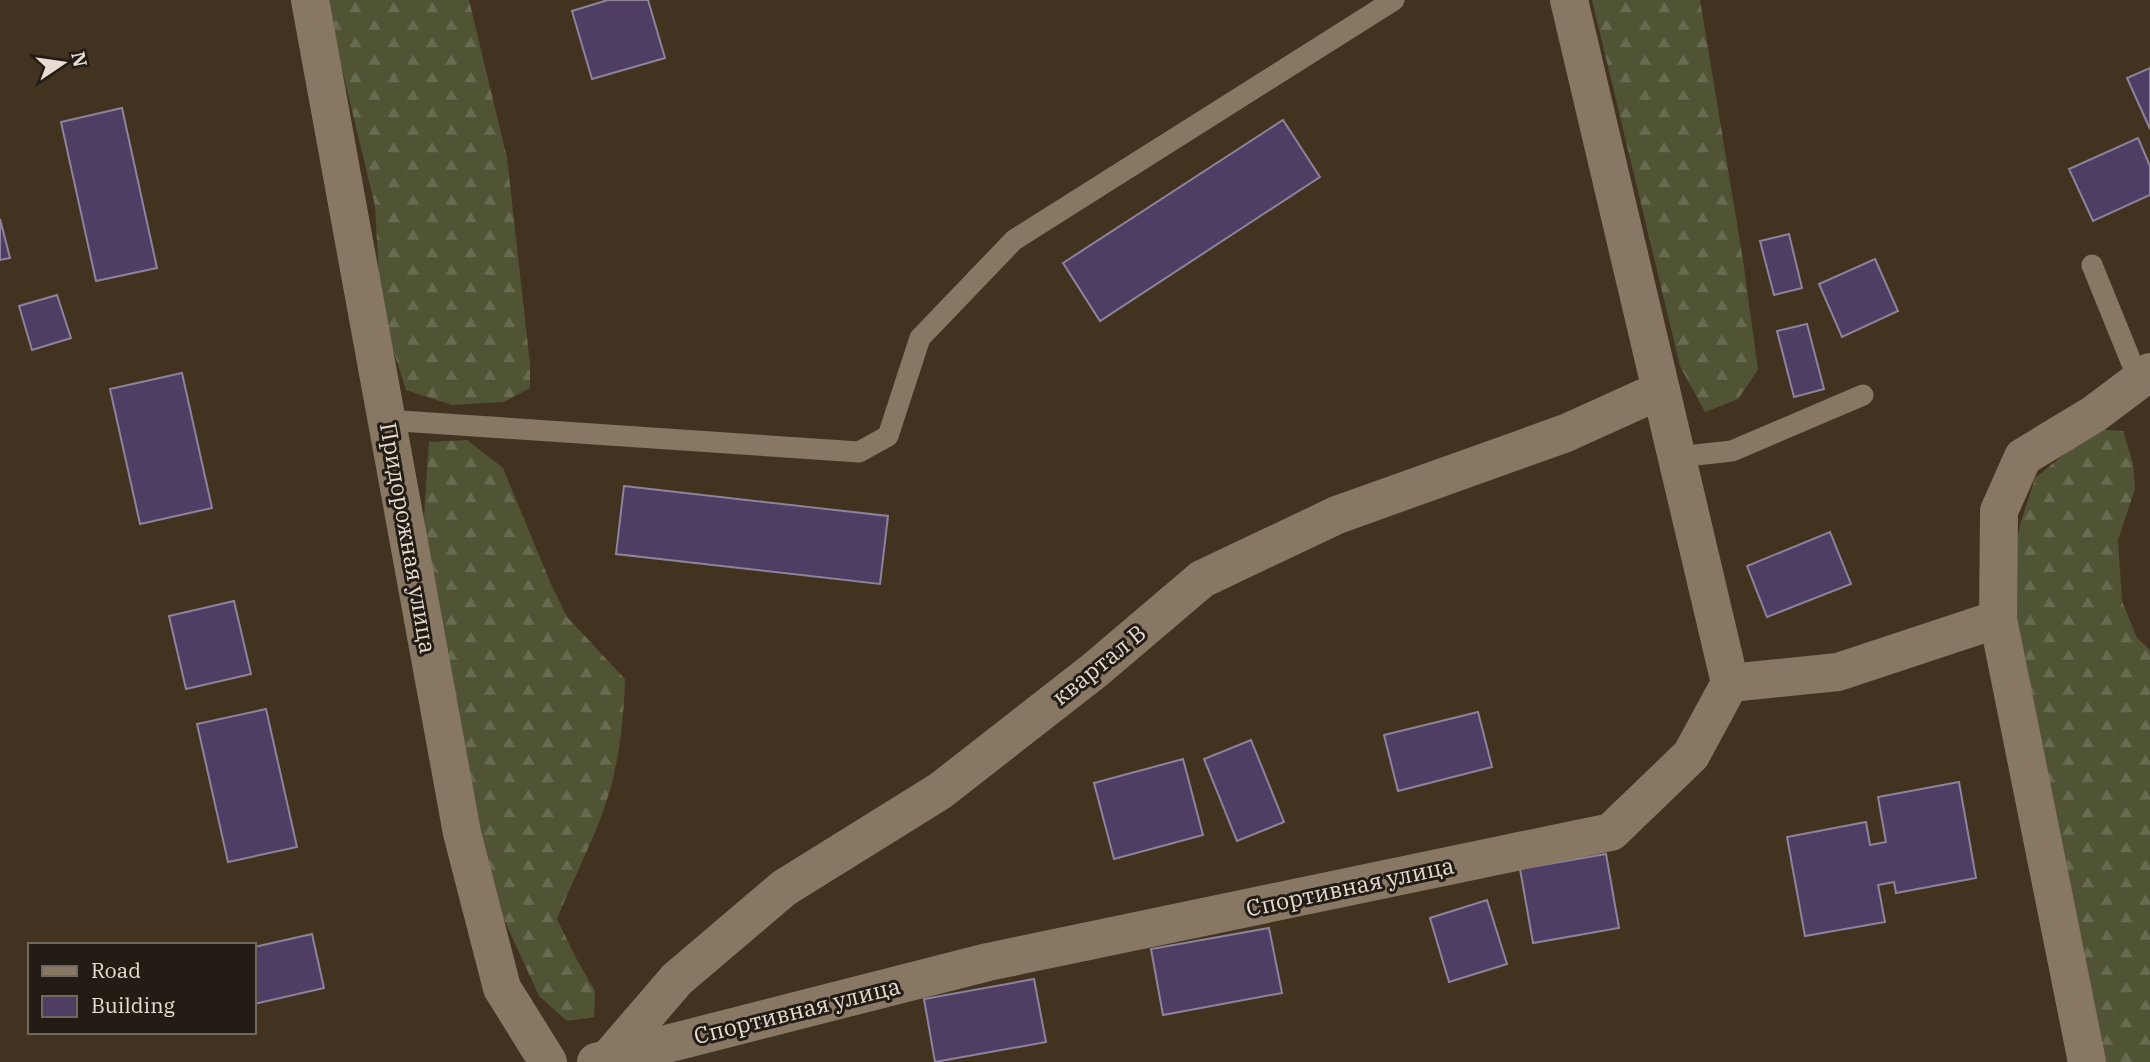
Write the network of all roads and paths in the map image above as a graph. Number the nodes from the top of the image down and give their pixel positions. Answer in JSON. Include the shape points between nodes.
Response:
{"nodes":[{"id":1,"x":310,"y":0,"type":"edge"},
{"id":2,"x":1394,"y":0,"type":"edge"},
{"id":3,"x":1569,"y":0,"type":"edge"},
{"id":4,"x":2092,"y":265,"type":"dead end"},
{"id":5,"x":2144,"y":376,"type":"edge"},
{"id":6,"x":1661,"y":390,"type":"junction"},
{"id":7,"x":1863,"y":395,"type":"dead end"},
{"id":8,"x":386,"y":420,"type":"junction"},
{"id":9,"x":1677,"y":457,"type":"junction"},
{"id":10,"x":1998,"y":619,"type":"junction"},
{"id":11,"x":1730,"y":683,"type":"junction"},
{"id":12,"x":602,"y":1060,"type":"edge"},
{"id":13,"x":548,"y":1062,"type":"edge"},
{"id":14,"x":2087,"y":1062,"type":"edge"}],
"edges":[{"from":1,"to":8,"type":"street","name":"Придорожная улица"},
{"from":2,"to":8,"type":"lane","via":[[1014,240],[920,338],[888,436],[859,453]]},
{"from":3,"to":6,"type":"street"},
{"from":4,"to":5,"type":"lane"},
{"from":5,"to":10,"type":"street","via":[[2094,414],[2023,457],[1999,511]]},
{"from":6,"to":9,"type":"street"},
{"from":6,"to":12,"type":"street","name":"квартал В","via":[[1566,433],[1337,516],[1202,579],[940,791],[784,888],[677,979]]},
{"from":7,"to":9,"type":"lane","via":[[1732,451]]},
{"from":8,"to":13,"type":"street","name":"Придорожная улица","via":[[462,833],[502,989]]},
{"from":9,"to":11,"type":"street"},
{"from":10,"to":11,"type":"street","via":[[1838,672]]},
{"from":10,"to":14,"type":"street"},
{"from":11,"to":12,"type":"street","name":"Спортивная улица","via":[[1691,755],[1611,832],[988,962]]}]}
